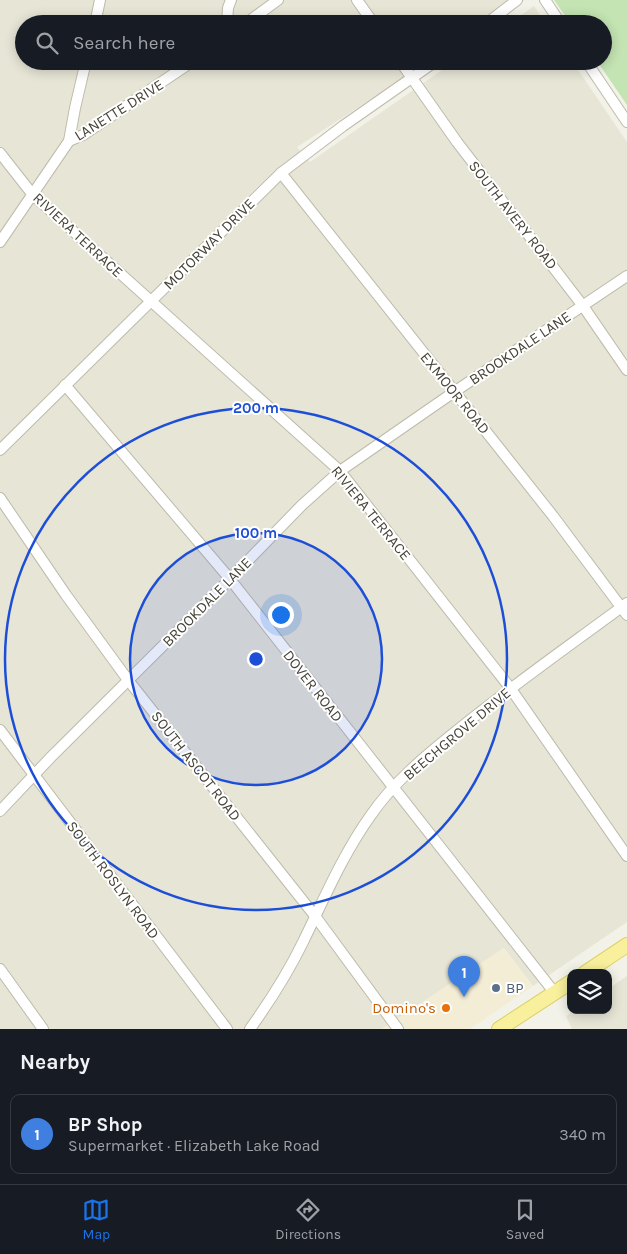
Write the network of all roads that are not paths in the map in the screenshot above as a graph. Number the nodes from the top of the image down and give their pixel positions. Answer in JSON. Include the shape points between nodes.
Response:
{"nodes":[{"id":1,"x":100,"y":0,"type":"edge"},
{"id":2,"x":231,"y":0,"type":"edge"},
{"id":3,"x":278,"y":0,"type":"edge"},
{"id":4,"x":357,"y":0,"type":"edge"},
{"id":5,"x":518,"y":0,"type":"edge"},
{"id":6,"x":545,"y":0,"type":"edge"},
{"id":7,"x":97,"y":15,"type":"edge"},
{"id":8,"x":228,"y":15,"type":"edge"},
{"id":9,"x":257,"y":15,"type":"edge"},
{"id":10,"x":368,"y":15,"type":"edge"},
{"id":11,"x":498,"y":15,"type":"edge"},
{"id":12,"x":555,"y":15,"type":"edge"},
{"id":13,"x":84,"y":70,"type":"edge"},
{"id":14,"x":180,"y":70,"type":"edge"},
{"id":15,"x":406,"y":70,"type":"edge"},
{"id":16,"x":425,"y":70,"type":"edge"},
{"id":17,"x":592,"y":70,"type":"edge"},
{"id":18,"x":412,"y":80,"type":"junction"},
{"id":19,"x":627,"y":122,"type":"edge"},
{"id":20,"x":69,"y":141,"type":"junction"},
{"id":21,"x":0,"y":153,"type":"edge"},
{"id":22,"x":281,"y":173,"type":"junction"},
{"id":23,"x":33,"y":195,"type":"junction"},
{"id":24,"x":0,"y":242,"type":"edge"},
{"id":25,"x":627,"y":276,"type":"edge"},
{"id":26,"x":150,"y":302,"type":"junction"},
{"id":27,"x":583,"y":306,"type":"junction"},
{"id":28,"x":627,"y":370,"type":"edge"},
{"id":29,"x":65,"y":385,"type":"junction"},
{"id":30,"x":454,"y":392,"type":"junction"},
{"id":31,"x":0,"y":450,"type":"edge"},
{"id":32,"x":340,"y":472,"type":"junction"},
{"id":33,"x":0,"y":498,"type":"edge"},
{"id":34,"x":230,"y":579,"type":"junction"},
{"id":35,"x":625,"y":608,"type":"edge"},
{"id":36,"x":128,"y":680,"type":"junction"},
{"id":37,"x":511,"y":689,"type":"junction"},
{"id":38,"x":0,"y":730,"type":"edge"},
{"id":39,"x":34,"y":775,"type":"junction"},
{"id":40,"x":393,"y":788,"type":"junction"},
{"id":41,"x":0,"y":811,"type":"edge"},
{"id":42,"x":627,"y":856,"type":"edge"},
{"id":43,"x":315,"y":916,"type":"junction"},
{"id":44,"x":627,"y":945,"type":"edge"},
{"id":45,"x":0,"y":969,"type":"edge"},
{"id":46,"x":591,"y":969,"type":"edge"},
{"id":47,"x":567,"y":984,"type":"edge"},
{"id":48,"x":554,"y":992,"type":"junction"},
{"id":49,"x":43,"y":1029,"type":"edge"},
{"id":50,"x":227,"y":1029,"type":"edge"},
{"id":51,"x":250,"y":1029,"type":"edge"},
{"id":52,"x":398,"y":1029,"type":"edge"},
{"id":53,"x":500,"y":1029,"type":"edge"}],
"edges":[{"from":1,"to":7,"type":"street"},
{"from":2,"to":8,"type":"street"},
{"from":3,"to":9,"type":"street"},
{"from":4,"to":10,"type":"street"},
{"from":5,"to":11,"type":"street"},
{"from":6,"to":12,"type":"street"},
{"from":13,"to":20,"type":"street"},
{"from":14,"to":20,"type":"street","name":"LANETTE DRIVE","via":[[83,135]]},
{"from":15,"to":18,"type":"street","name":"SOUTH AVERY ROAD"},
{"from":16,"to":18,"type":"street","name":"MOTORWAY DRIVE"},
{"from":17,"to":19,"type":"street"},
{"from":18,"to":22,"type":"street","name":"MOTORWAY DRIVE"},
{"from":18,"to":27,"type":"street","name":"SOUTH AVERY ROAD"},
{"from":20,"to":23,"type":"street"},
{"from":21,"to":23,"type":"street","name":"RIVIERA TERRACE"},
{"from":22,"to":26,"type":"street","name":"MOTORWAY DRIVE"},
{"from":22,"to":30,"type":"street","name":"EXMOOR ROAD"},
{"from":23,"to":24,"type":"street"},
{"from":23,"to":26,"type":"street","name":"RIVIERA TERRACE"},
{"from":25,"to":27,"type":"street","name":"BROOKDALE LANE"},
{"from":26,"to":29,"type":"street","name":"MOTORWAY DRIVE"},
{"from":26,"to":32,"type":"street","name":"RIVIERA TERRACE"},
{"from":27,"to":28,"type":"street","name":"SOUTH AVERY ROAD"},
{"from":27,"to":30,"type":"street","name":"BROOKDALE LANE"},
{"from":29,"to":31,"type":"street","name":"MOTORWAY DRIVE"},
{"from":29,"to":34,"type":"street","name":"DOVER ROAD"},
{"from":30,"to":32,"type":"street","name":"BROOKDALE LANE"},
{"from":30,"to":35,"type":"street","name":"EXMOOR ROAD"},
{"from":32,"to":34,"type":"street","name":"BROOKDALE LANE","via":[[302,505]]},
{"from":32,"to":37,"type":"street","name":"RIVIERA TERRACE"},
{"from":33,"to":36,"type":"street","name":"SOUTH ASCOT ROAD"},
{"from":34,"to":36,"type":"street","name":"BROOKDALE LANE"},
{"from":34,"to":40,"type":"street","name":"DOVER ROAD"},
{"from":35,"to":37,"type":"street","name":"BEECHGROVE DRIVE"},
{"from":36,"to":39,"type":"street","name":"BROOKDALE LANE"},
{"from":36,"to":43,"type":"street","name":"SOUTH ASCOT ROAD"},
{"from":37,"to":40,"type":"street","name":"BEECHGROVE DRIVE","via":[[427,755]]},
{"from":37,"to":42,"type":"street","name":"RIVIERA TERRACE"},
{"from":38,"to":39,"type":"street","name":"SOUTH ROSLYN ROAD"},
{"from":39,"to":41,"type":"street","name":"BROOKDALE LANE"},
{"from":39,"to":50,"type":"street","name":"SOUTH ROSLYN ROAD"},
{"from":40,"to":43,"type":"street","name":"BEECHGROVE DRIVE","via":[[371,814],[348,851]]},
{"from":40,"to":48,"type":"street","name":"DOVER ROAD"},
{"from":43,"to":51,"type":"street","name":"BEECHGROVE DRIVE","via":[[273,997]]},
{"from":43,"to":52,"type":"street","name":"SOUTH ASCOT ROAD"},
{"from":44,"to":46,"type":"main road"},
{"from":45,"to":49,"type":"street"},
{"from":47,"to":48,"type":"main road"},
{"from":48,"to":53,"type":"main road"}]}
